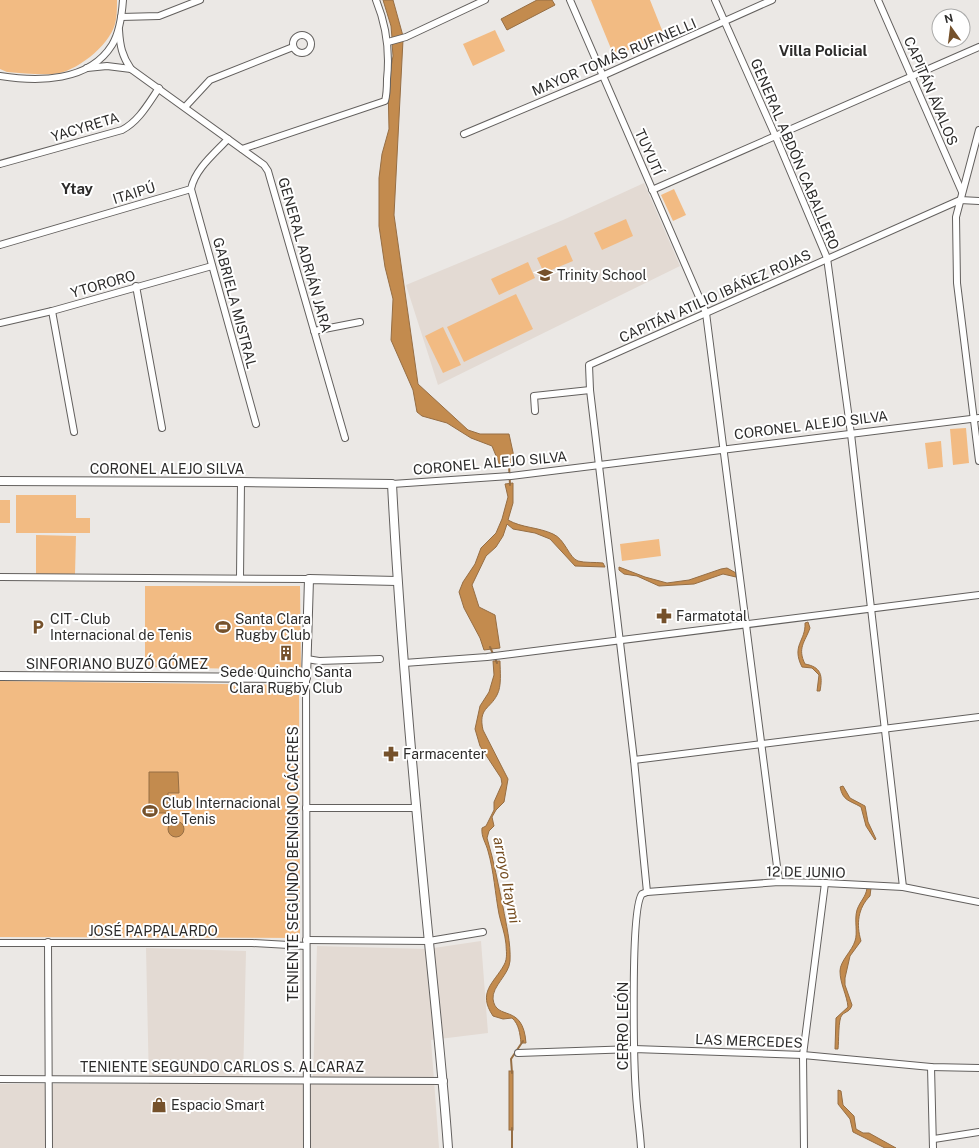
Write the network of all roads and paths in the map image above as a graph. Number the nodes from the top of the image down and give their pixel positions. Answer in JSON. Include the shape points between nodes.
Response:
{"nodes":[{"id":1,"x":123,"y":0,"type":"edge"},
{"id":2,"x":200,"y":0,"type":"edge"},
{"id":3,"x":376,"y":0,"type":"edge"},
{"id":4,"x":485,"y":0,"type":"edge"},
{"id":5,"x":570,"y":0,"type":"edge"},
{"id":6,"x":715,"y":0,"type":"edge"},
{"id":7,"x":772,"y":0,"type":"edge"},
{"id":8,"x":878,"y":0,"type":"edge"},
{"id":9,"x":121,"y":17,"type":"junction"},
{"id":10,"x":725,"y":22,"type":"junction"},
{"id":11,"x":119,"y":27,"type":"junction"},
{"id":12,"x":388,"y":42,"type":"junction"},
{"id":13,"x":293,"y":47,"type":"dead end"},
{"id":14,"x":979,"y":47,"type":"edge"},
{"id":15,"x":87,"y":68,"type":"junction"},
{"id":16,"x":131,"y":69,"type":"junction"},
{"id":17,"x":0,"y":76,"type":"edge"},
{"id":18,"x":602,"y":76,"type":"junction"},
{"id":19,"x":912,"y":77,"type":"junction"},
{"id":20,"x":159,"y":88,"type":"junction"},
{"id":21,"x":185,"y":107,"type":"junction"},
{"id":22,"x":979,"y":130,"type":"edge"},
{"id":23,"x":464,"y":134,"type":"dead end"},
{"id":24,"x":775,"y":135,"type":"junction"},
{"id":25,"x":228,"y":139,"type":"junction"},
{"id":26,"x":242,"y":150,"type":"junction"},
{"id":27,"x":0,"y":164,"type":"edge"},
{"id":28,"x":191,"y":189,"type":"junction"},
{"id":29,"x":652,"y":190,"type":"junction"},
{"id":30,"x":962,"y":192,"type":"junction"},
{"id":31,"x":960,"y":200,"type":"junction"},
{"id":32,"x":979,"y":201,"type":"edge"},
{"id":33,"x":0,"y":246,"type":"edge"},
{"id":34,"x":827,"y":258,"type":"junction"},
{"id":35,"x":212,"y":266,"type":"junction"},
{"id":36,"x":136,"y":286,"type":"junction"},
{"id":37,"x":52,"y":312,"type":"junction"},
{"id":38,"x":706,"y":313,"type":"junction"},
{"id":39,"x":360,"y":322,"type":"dead end"},
{"id":40,"x":0,"y":323,"type":"edge"},
{"id":41,"x":314,"y":331,"type":"junction"},
{"id":42,"x":590,"y":390,"type":"junction"},
{"id":43,"x":535,"y":411,"type":"dead end"},
{"id":44,"x":976,"y":418,"type":"edge"},
{"id":45,"x":256,"y":424,"type":"dead end"},
{"id":46,"x":162,"y":428,"type":"dead end"},
{"id":47,"x":74,"y":432,"type":"dead end"},
{"id":48,"x":851,"y":434,"type":"junction"},
{"id":49,"x":345,"y":438,"type":"dead end"},
{"id":50,"x":723,"y":450,"type":"junction"},
{"id":51,"x":979,"y":461,"type":"edge"},
{"id":52,"x":599,"y":465,"type":"junction"},
{"id":53,"x":0,"y":481,"type":"edge"},
{"id":54,"x":241,"y":482,"type":"junction"},
{"id":55,"x":392,"y":484,"type":"junction"},
{"id":56,"x":0,"y":578,"type":"edge"},
{"id":57,"x":240,"y":578,"type":"junction"},
{"id":58,"x":309,"y":579,"type":"junction"},
{"id":59,"x":397,"y":581,"type":"junction"},
{"id":60,"x":979,"y":595,"type":"edge"},
{"id":61,"x":871,"y":608,"type":"junction"},
{"id":62,"x":746,"y":624,"type":"junction"},
{"id":63,"x":620,"y":640,"type":"junction"},
{"id":64,"x":306,"y":659,"type":"junction"},
{"id":65,"x":380,"y":659,"type":"dead end"},
{"id":66,"x":404,"y":663,"type":"junction"},
{"id":67,"x":0,"y":676,"type":"edge"},
{"id":68,"x":306,"y":678,"type":"junction"},
{"id":69,"x":979,"y":717,"type":"edge"},
{"id":70,"x":886,"y":728,"type":"junction"},
{"id":71,"x":762,"y":744,"type":"junction"},
{"id":72,"x":634,"y":760,"type":"junction"},
{"id":73,"x":306,"y":808,"type":"junction"},
{"id":74,"x":416,"y":808,"type":"junction"},
{"id":75,"x":779,"y":882,"type":"junction"},
{"id":76,"x":825,"y":883,"type":"junction"},
{"id":77,"x":903,"y":887,"type":"junction"},
{"id":78,"x":647,"y":892,"type":"junction"},
{"id":79,"x":979,"y":902,"type":"edge"},
{"id":80,"x":483,"y":932,"type":"dead end"},
{"id":81,"x":429,"y":941,"type":"junction"},
{"id":82,"x":48,"y":942,"type":"junction"},
{"id":83,"x":0,"y":943,"type":"edge"},
{"id":84,"x":306,"y":943,"type":"junction"},
{"id":85,"x":634,"y":1048,"type":"junction"},
{"id":86,"x":518,"y":1053,"type":"dead end"},
{"id":87,"x":803,"y":1055,"type":"junction"},
{"id":88,"x":931,"y":1067,"type":"junction"},
{"id":89,"x":979,"y":1068,"type":"edge"},
{"id":90,"x":0,"y":1079,"type":"edge"},
{"id":91,"x":48,"y":1079,"type":"junction"},
{"id":92,"x":307,"y":1080,"type":"junction"},
{"id":93,"x":444,"y":1081,"type":"junction"},
{"id":94,"x":979,"y":1132,"type":"edge"},
{"id":95,"x":934,"y":1139,"type":"junction"},
{"id":96,"x":49,"y":1148,"type":"edge"},
{"id":97,"x":307,"y":1148,"type":"edge"},
{"id":98,"x":448,"y":1148,"type":"edge"},
{"id":99,"x":641,"y":1148,"type":"edge"},
{"id":100,"x":804,"y":1148,"type":"edge"},
{"id":101,"x":934,"y":1148,"type":"edge"}],
"edges":[{"from":1,"to":9,"type":"street"},
{"from":2,"to":9,"type":"street","via":[[159,16]]},
{"from":3,"to":12,"type":"street","via":[[385,24]]},
{"from":4,"to":12,"type":"street","via":[[406,38]]},
{"from":5,"to":18,"type":"street","name":"TUYUTÍ"},
{"from":6,"to":10,"type":"street","name":"GENERAL ABDÓN CABALLERO"},
{"from":7,"to":10,"type":"street","name":"MAYOR TOMÁS RUFINELLI"},
{"from":8,"to":19,"type":"street","name":"CAPITÁN ÁVALOS"},
{"from":9,"to":11,"type":"street"},
{"from":10,"to":18,"type":"street","name":"MAYOR TOMÁS RUFINELLI"},
{"from":10,"to":24,"type":"street","name":"GENERAL ABDÓN CABALLERO"},
{"from":11,"to":15,"type":"street","via":[[112,45],[101,58]]},
{"from":11,"to":16,"type":"street","via":[[120,45]]},
{"from":12,"to":26,"type":"street","via":[[386,100]]},
{"from":13,"to":21,"type":"street","via":[[210,80]]},
{"from":14,"to":19,"type":"street"},
{"from":15,"to":16,"type":"street","name":"GENERAL ADRIÁN JARA","via":[[107,66]]},
{"from":15,"to":17,"type":"street","via":[[43,79]]},
{"from":16,"to":20,"type":"street","name":"GENERAL ADRIÁN JARA"},
{"from":18,"to":23,"type":"street","name":"MAYOR TOMÁS RUFINELLI"},
{"from":18,"to":29,"type":"street","name":"TUYUTÍ"},
{"from":19,"to":24,"type":"street"},
{"from":19,"to":30,"type":"street","name":"CAPITÁN ÁVALOS"},
{"from":20,"to":21,"type":"street","name":"GENERAL ADRIÁN JARA"},
{"from":20,"to":27,"type":"street","name":"YACYRETA","via":[[131,125],[122,130]]},
{"from":21,"to":25,"type":"street","name":"GENERAL ADRIÁN JARA"},
{"from":22,"to":30,"type":"street"},
{"from":24,"to":29,"type":"street"},
{"from":24,"to":34,"type":"street","name":"GENERAL ABDÓN CABALLERO"},
{"from":25,"to":26,"type":"street","name":"GENERAL ADRIÁN JARA"},
{"from":25,"to":28,"type":"street","via":[[198,172]]},
{"from":26,"to":41,"type":"street","name":"GENERAL ADRIÁN JARA","via":[[264,165],[272,180]]},
{"from":28,"to":33,"type":"street","name":"ITAIPÚ"},
{"from":28,"to":35,"type":"street","name":"GABRIELA MISTRAL"},
{"from":29,"to":38,"type":"street","name":"TUYUTÍ"},
{"from":30,"to":31,"type":"street"},
{"from":31,"to":32,"type":"street"},
{"from":31,"to":34,"type":"street","name":"CAPITÁN ATILIO IBÁÑEZ ROJAS"},
{"from":31,"to":44,"type":"street","via":[[956,217],[955,271]]},
{"from":34,"to":38,"type":"street","name":"CAPITÁN ATILIO IBÁÑEZ ROJAS"},
{"from":34,"to":48,"type":"street","name":"GENERAL ABDÓN CABALLERO"},
{"from":35,"to":36,"type":"street","name":"YTORORO"},
{"from":35,"to":45,"type":"street","name":"GABRIELA MISTRAL"},
{"from":36,"to":37,"type":"street","name":"YTORORO"},
{"from":36,"to":46,"type":"street"},
{"from":37,"to":40,"type":"street","name":"YTORORO"},
{"from":37,"to":47,"type":"street"},
{"from":38,"to":42,"type":"street","name":"CAPITÁN ATILIO IBÁÑEZ ROJAS","via":[[589,365]]},
{"from":38,"to":50,"type":"street","name":"TUYUTÍ"},
{"from":39,"to":41,"type":"street"},
{"from":41,"to":49,"type":"street","name":"GENERAL ADRIÁN JARA"},
{"from":42,"to":43,"type":"street","via":[[534,396]]},
{"from":42,"to":52,"type":"street"},
{"from":44,"to":48,"type":"street","name":"CORONEL ALEJO SILVA"},
{"from":44,"to":51,"type":"street"},
{"from":48,"to":50,"type":"street","name":"CORONEL ALEJO SILVA"},
{"from":48,"to":61,"type":"street","name":"GENERAL ABDÓN CABALLERO"},
{"from":50,"to":52,"type":"street","name":"CORONEL ALEJO SILVA"},
{"from":50,"to":62,"type":"street","name":"TUYUTÍ"},
{"from":52,"to":55,"type":"street","name":"CORONEL ALEJO SILVA","via":[[502,477]]},
{"from":52,"to":63,"type":"street"},
{"from":53,"to":54,"type":"main road","name":"CORONEL ALEJO SILVA"},
{"from":54,"to":55,"type":"main road","name":"CORONEL ALEJO SILVA"},
{"from":54,"to":57,"type":"street"},
{"from":55,"to":59,"type":"main road"},
{"from":56,"to":57,"type":"street"},
{"from":57,"to":58,"type":"street"},
{"from":58,"to":59,"type":"main road"},
{"from":58,"to":64,"type":"main road","name":"TENIENTE SEGUNDO BENIGNO CÁCERES"},
{"from":59,"to":66,"type":"main road"},
{"from":60,"to":61,"type":"street"},
{"from":61,"to":62,"type":"street"},
{"from":61,"to":70,"type":"street","name":"GENERAL ABDÓN CABALLERO"},
{"from":62,"to":63,"type":"street"},
{"from":62,"to":71,"type":"street","name":"TUYUTÍ"},
{"from":63,"to":66,"type":"street","via":[[487,657]]},
{"from":63,"to":72,"type":"street"},
{"from":64,"to":65,"type":"street"},
{"from":64,"to":68,"type":"main road","name":"TENIENTE SEGUNDO BENIGNO CÁCERES"},
{"from":66,"to":74,"type":"main road"},
{"from":67,"to":68,"type":"main road","name":"SINFORIANO BUZÓ GÓMEZ"},
{"from":68,"to":73,"type":"street","name":"TENIENTE SEGUNDO BENIGNO CÁCERES"},
{"from":69,"to":70,"type":"street"},
{"from":70,"to":71,"type":"street"},
{"from":70,"to":77,"type":"street","name":"GENERAL ABDÓN CABALLERO"},
{"from":71,"to":72,"type":"street"},
{"from":71,"to":75,"type":"street","name":"TUYUTÍ"},
{"from":72,"to":78,"type":"street"},
{"from":73,"to":74,"type":"street"},
{"from":73,"to":84,"type":"street","name":"TENIENTE SEGUNDO BENIGNO CÁCERES"},
{"from":74,"to":81,"type":"main road"},
{"from":75,"to":76,"type":"street","name":"12 DE JUNIO"},
{"from":75,"to":78,"type":"street","name":"12 DE JUNIO"},
{"from":76,"to":77,"type":"street","name":"12 DE JUNIO"},
{"from":76,"to":87,"type":"street"},
{"from":77,"to":79,"type":"street","name":"12 DE JUNIO"},
{"from":78,"to":85,"type":"street","name":"CERRO LEÓN","via":[[639,898],[635,926]]},
{"from":80,"to":81,"type":"street","name":"JOSÉ PAPPALARDO"},
{"from":81,"to":84,"type":"street","name":"JOSÉ PAPPALARDO"},
{"from":81,"to":93,"type":"main road"},
{"from":82,"to":83,"type":"street","name":"JOSÉ PAPPALARDO"},
{"from":82,"to":84,"type":"street","name":"JOSÉ PAPPALARDO"},
{"from":82,"to":91,"type":"street"},
{"from":84,"to":92,"type":"street","name":"TENIENTE SEGUNDO BENIGNO CÁCERES"},
{"from":85,"to":86,"type":"street","name":"LAS MERCEDES"},
{"from":85,"to":87,"type":"street","name":"LAS MERCEDES"},
{"from":85,"to":99,"type":"street","name":"CERRO LEÓN"},
{"from":87,"to":88,"type":"street","name":"LAS MERCEDES"},
{"from":87,"to":100,"type":"street"},
{"from":88,"to":89,"type":"street","name":"LAS MERCEDES"},
{"from":88,"to":95,"type":"street"},
{"from":90,"to":91,"type":"street","name":"TENIENTE SEGUNDO CARLOS S. ALCARAZ"},
{"from":91,"to":92,"type":"street","name":"TENIENTE SEGUNDO CARLOS S. ALCARAZ"},
{"from":91,"to":96,"type":"street"},
{"from":92,"to":93,"type":"street","name":"TENIENTE SEGUNDO CARLOS S. ALCARAZ"},
{"from":92,"to":97,"type":"street","name":"TENIENTE SEGUNDO BENIGNO CÁCERES"},
{"from":93,"to":98,"type":"main road"},
{"from":94,"to":95,"type":"street"},
{"from":95,"to":101,"type":"street"}]}
